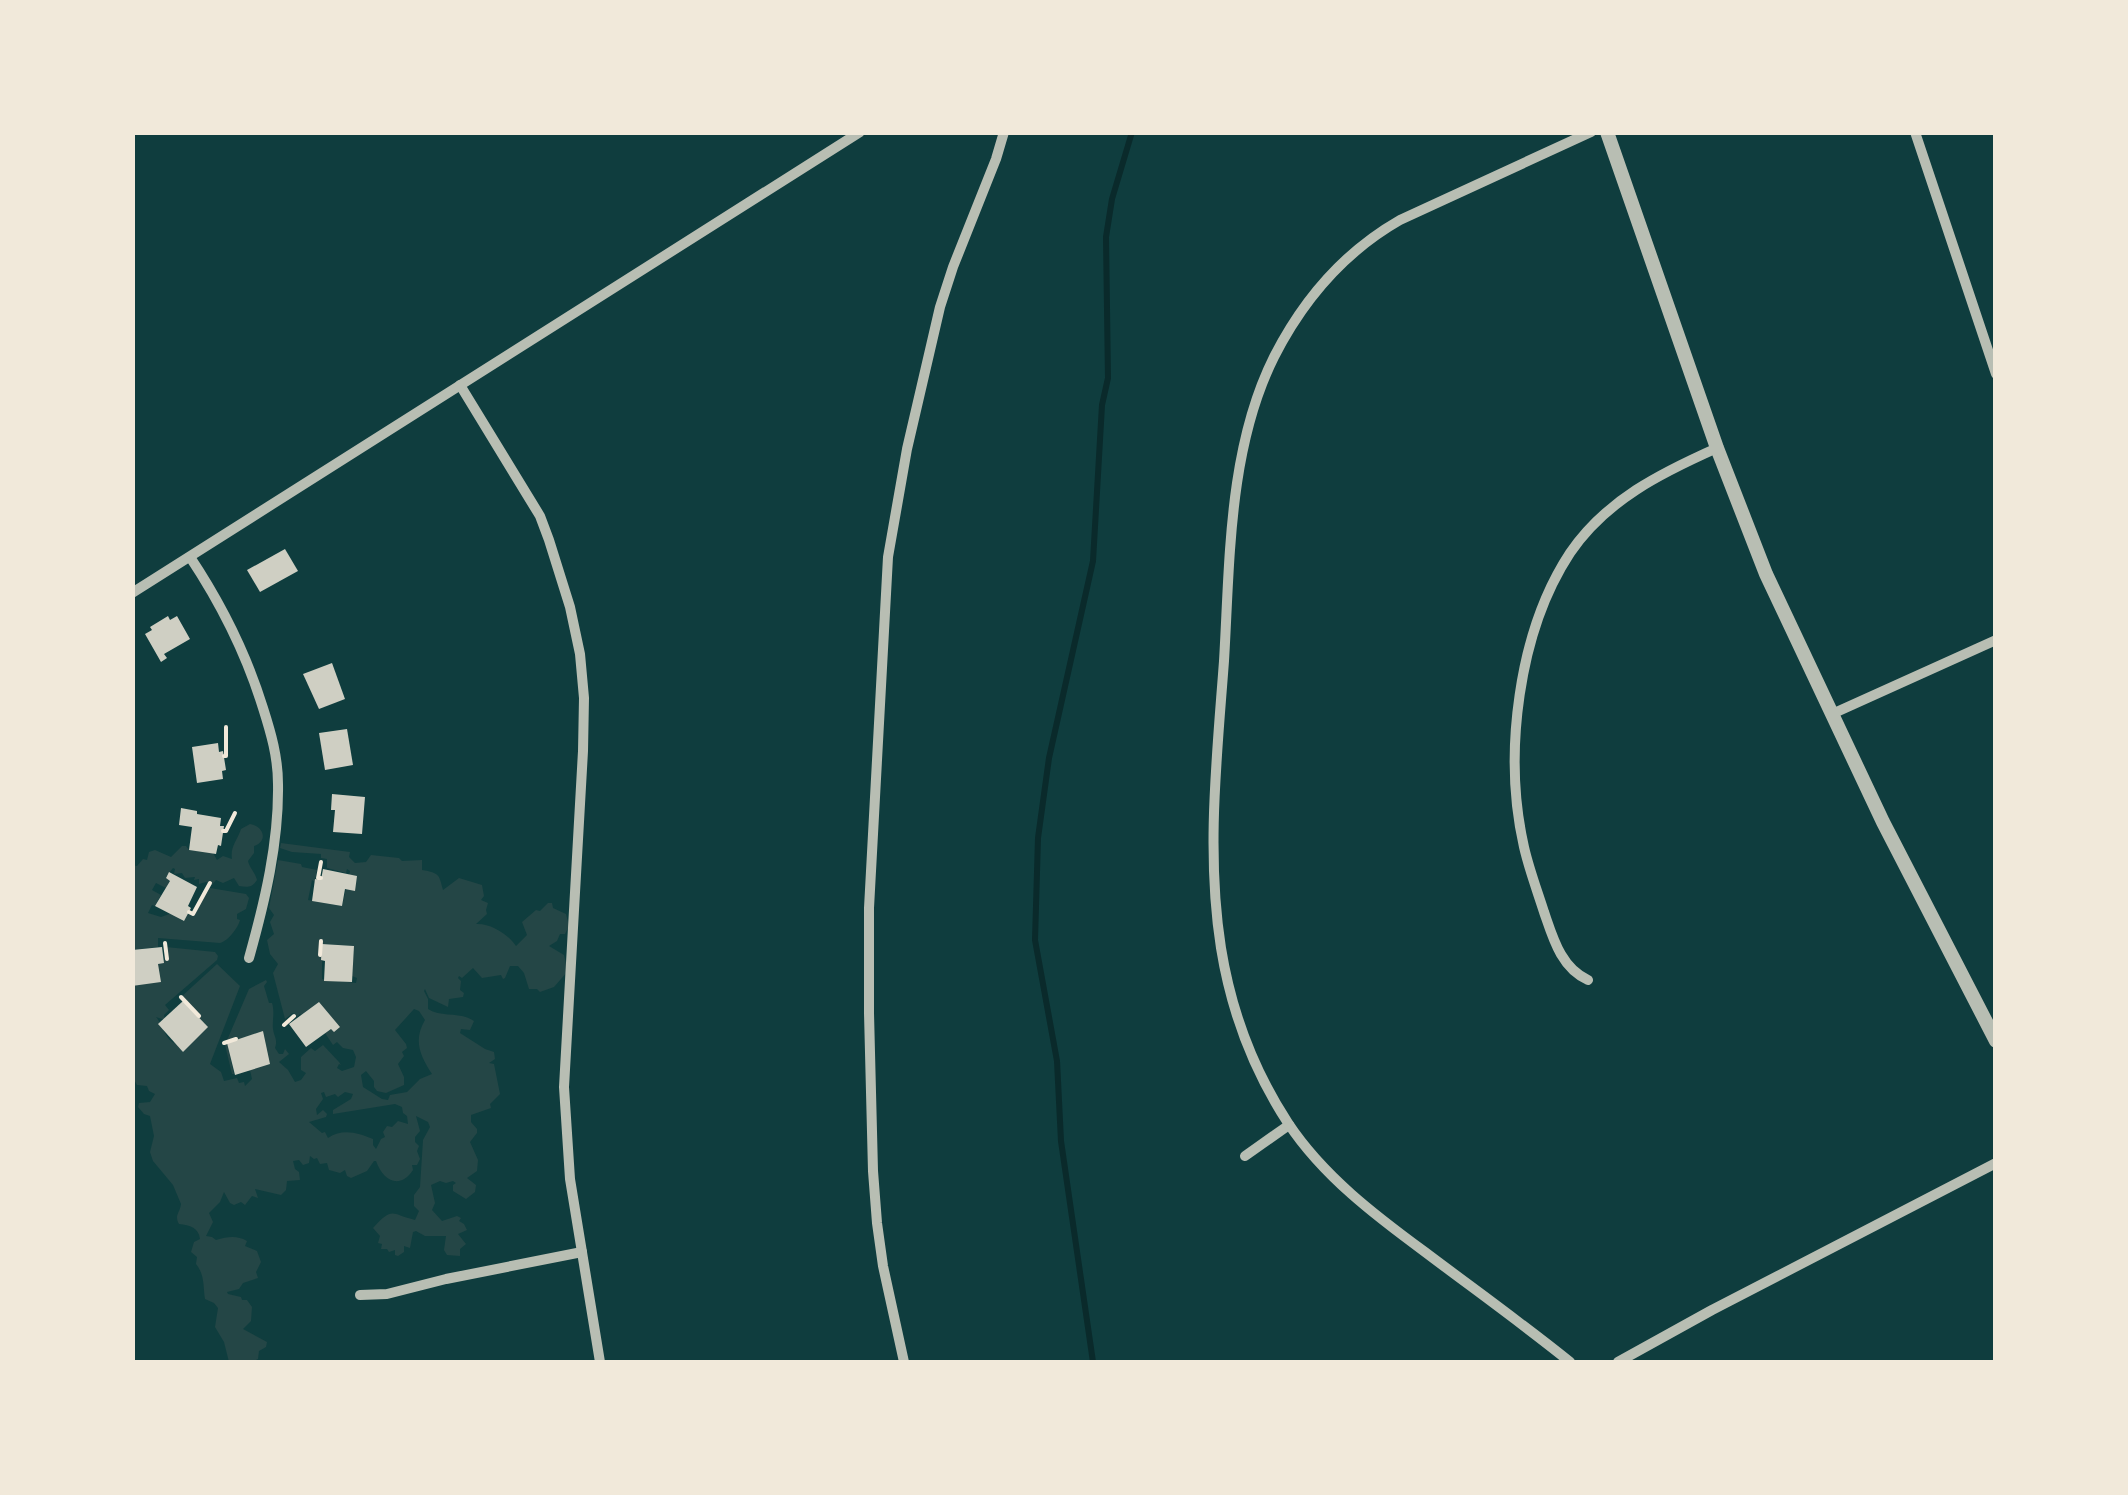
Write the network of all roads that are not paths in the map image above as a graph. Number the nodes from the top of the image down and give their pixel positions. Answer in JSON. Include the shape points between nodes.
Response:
{"nodes":[{"id":1,"x":860,"y":132,"type":"edge"},
{"id":2,"x":1004,"y":132,"type":"edge"},
{"id":3,"x":1591,"y":132,"type":"edge"},
{"id":4,"x":1607,"y":132,"type":"edge"},
{"id":5,"x":1915,"y":132,"type":"edge"},
{"id":6,"x":1996,"y":374,"type":"edge"},
{"id":7,"x":460,"y":384,"type":"junction"},
{"id":8,"x":1717,"y":448,"type":"junction"},
{"id":9,"x":190,"y":556,"type":"junction"},
{"id":10,"x":132,"y":593,"type":"edge"},
{"id":11,"x":1996,"y":640,"type":"edge"},
{"id":12,"x":1832,"y":714,"type":"junction"},
{"id":13,"x":249,"y":958,"type":"dead end"},
{"id":14,"x":1588,"y":980,"type":"dead end"},
{"id":15,"x":1996,"y":1041,"type":"edge"},
{"id":16,"x":1289,"y":1124,"type":"junction"},
{"id":17,"x":1244,"y":1156,"type":"dead end"},
{"id":18,"x":1996,"y":1163,"type":"edge"},
{"id":19,"x":582,"y":1252,"type":"junction"},
{"id":20,"x":360,"y":1295,"type":"dead end"},
{"id":21,"x":600,"y":1362,"type":"edge"},
{"id":22,"x":904,"y":1362,"type":"edge"},
{"id":23,"x":1570,"y":1362,"type":"edge"},
{"id":24,"x":1618,"y":1362,"type":"edge"}],
"edges":[{"from":1,"to":7,"type":"street"},
{"from":2,"to":22,"type":"street","via":[[940,307],[888,558],[869,908],[873,1172]]},
{"from":3,"to":16,"type":"street","via":[[1400,220],[1359,246],[1294,322],[1254,409],[1232,530],[1215,885],[1221,950],[1237,1014],[1250,1054]]},
{"from":4,"to":8,"type":"street"},
{"from":5,"to":6,"type":"street"},
{"from":7,"to":9,"type":"street"},
{"from":7,"to":19,"type":"street","via":[[540,516],[580,654],[583,751],[564,1088]]},
{"from":8,"to":12,"type":"street","via":[[1766,574]]},
{"from":8,"to":14,"type":"street","via":[[1645,484],[1592,524],[1553,583],[1528,655],[1516,744],[1523,844],[1561,954]]},
{"from":9,"to":10,"type":"street"},
{"from":9,"to":13,"type":"street","via":[[243,650],[276,752],[277,824]]},
{"from":11,"to":12,"type":"street"},
{"from":12,"to":15,"type":"street"},
{"from":16,"to":17,"type":"street"},
{"from":16,"to":23,"type":"street","via":[[1332,1176],[1384,1221]]},
{"from":18,"to":24,"type":"street"},
{"from":19,"to":20,"type":"street"},
{"from":19,"to":21,"type":"street"}]}
